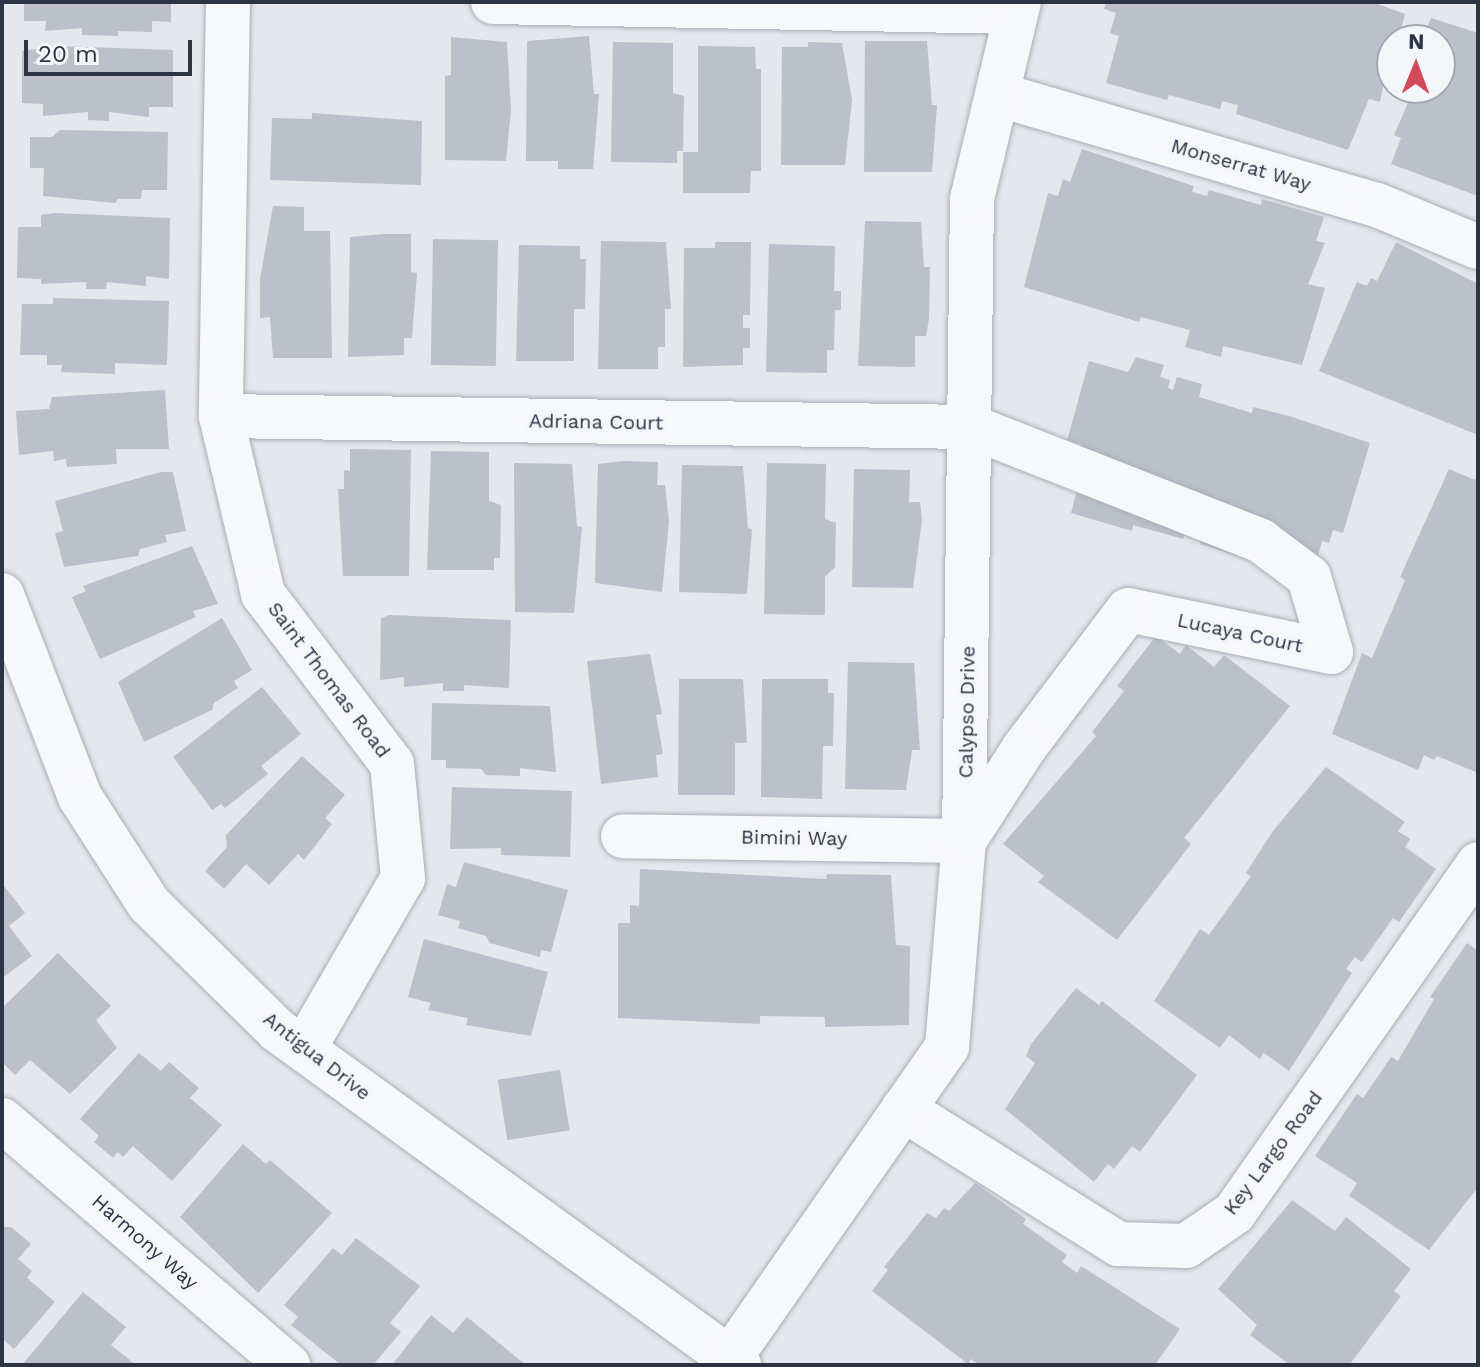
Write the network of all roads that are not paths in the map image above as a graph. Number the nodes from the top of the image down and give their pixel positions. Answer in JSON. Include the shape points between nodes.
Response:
{"nodes":[{"id":1,"x":228,"y":2,"type":"edge"},
{"id":2,"x":493,"y":2,"type":"edge"},
{"id":3,"x":1018,"y":7,"type":"edge"},
{"id":4,"x":1000,"y":95,"type":"junction"},
{"id":5,"x":1478,"y":247,"type":"edge"},
{"id":6,"x":221,"y":416,"type":"junction"},
{"id":7,"x":972,"y":427,"type":"junction"},
{"id":8,"x":2,"y":595,"type":"edge"},
{"id":9,"x":623,"y":836,"type":"dead end"},
{"id":10,"x":964,"y":841,"type":"junction"},
{"id":11,"x":1478,"y":864,"type":"edge"},
{"id":12,"x":304,"y":1049,"type":"junction"},
{"id":13,"x":903,"y":1109,"type":"junction"},
{"id":14,"x":2,"y":1120,"type":"edge"},
{"id":15,"x":731,"y":1363,"type":"edge"},
{"id":16,"x":288,"y":1365,"type":"edge"}],
"edges":[{"from":1,"to":6,"type":"street","name":"Saint Thomas Road"},
{"from":2,"to":3,"type":"street"},
{"from":3,"to":4,"type":"street","name":"Calypso Drive"},
{"from":4,"to":5,"type":"street","name":"Monserrat Way","via":[[1377,205]]},
{"from":4,"to":7,"type":"street","name":"Calypso Drive","via":[[972,199]]},
{"from":6,"to":7,"type":"street","name":"Adriana Court"},
{"from":6,"to":12,"type":"street","name":"Saint Thomas Road","via":[[263,594],[392,764],[403,878]]},
{"from":7,"to":10,"type":"street","name":"Calypso Drive"},
{"from":7,"to":10,"type":"street","name":"Lucaya Court","via":[[1261,541],[1309,577],[1331,652],[1128,610],[1024,748]]},
{"from":8,"to":12,"type":"street","name":"Antigua Drive","via":[[80,797],[149,904],[277,1030]]},
{"from":9,"to":10,"type":"street","name":"Bimini Way"},
{"from":10,"to":13,"type":"street","name":"Calypso Drive","via":[[947,1047]]},
{"from":11,"to":13,"type":"street","name":"Key Largo Road","via":[[1234,1213],[1186,1246],[1118,1244]]},
{"from":12,"to":15,"type":"street","name":"Antigua Drive"},
{"from":13,"to":15,"type":"street","name":"Calypso Drive"},
{"from":14,"to":16,"type":"street","name":"Harmony Way"}]}
